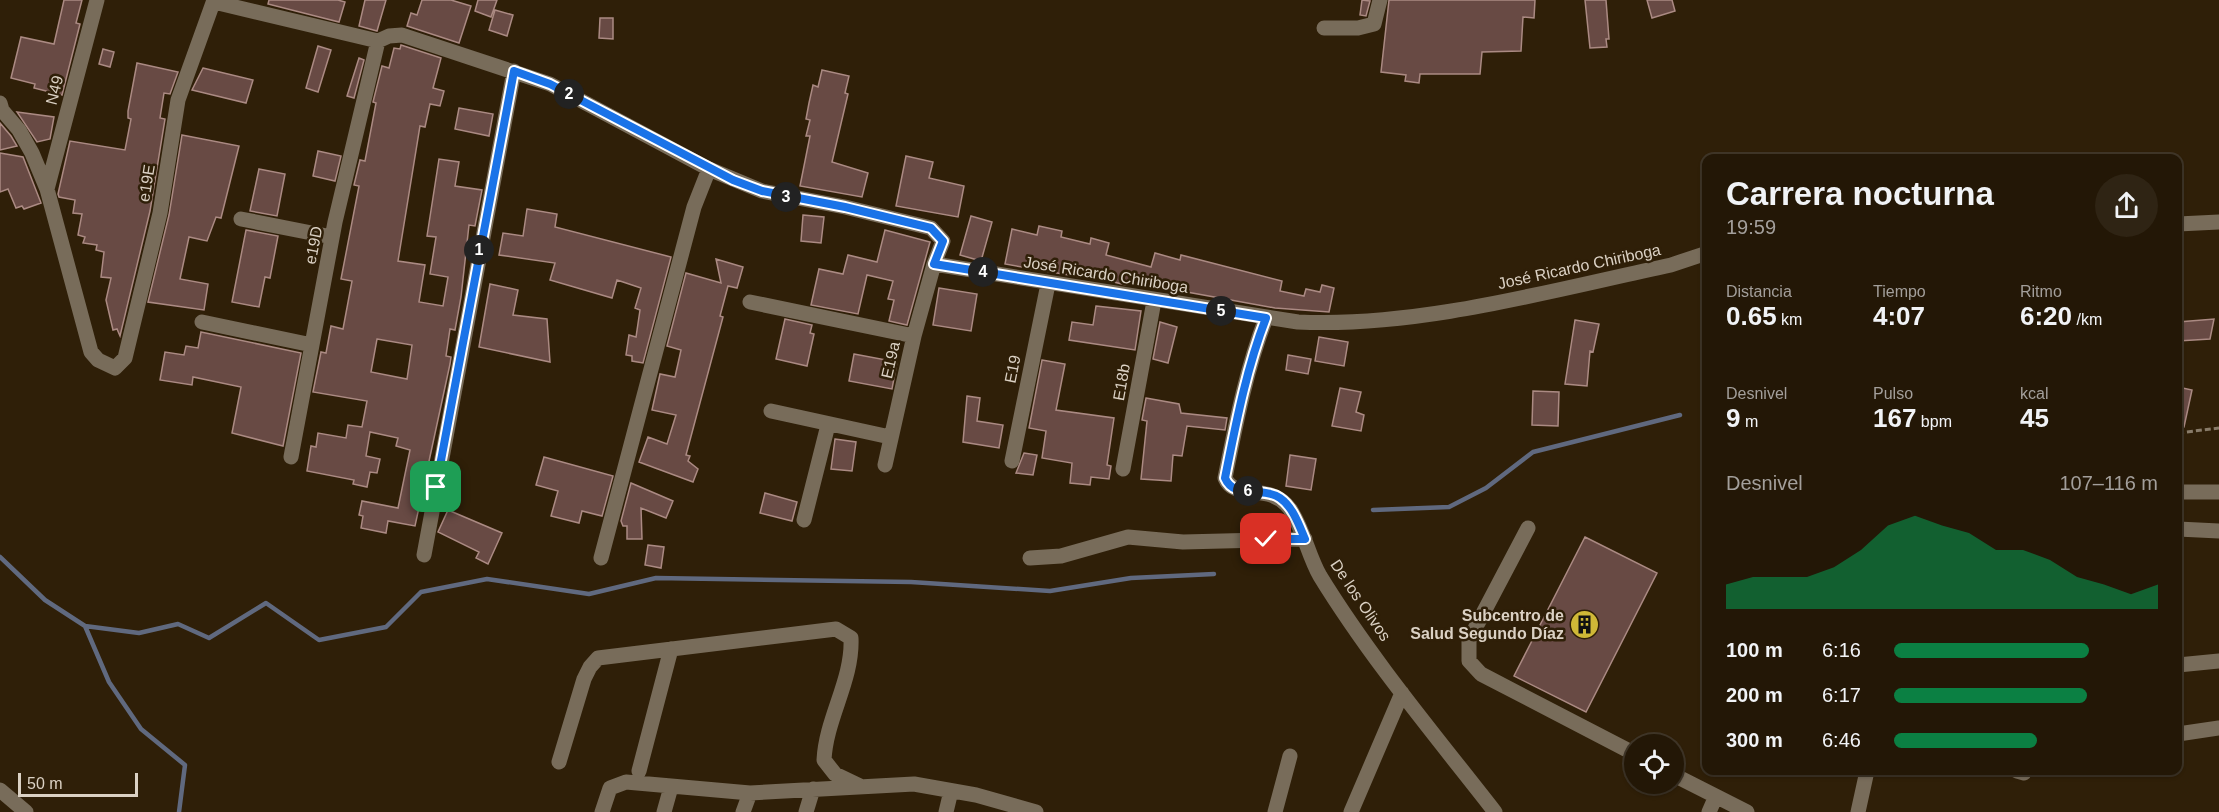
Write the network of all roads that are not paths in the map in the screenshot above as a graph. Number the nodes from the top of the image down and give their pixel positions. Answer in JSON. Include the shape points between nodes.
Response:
{"nodes":[{"id":1,"x":97,"y":0,"type":"edge"},
{"id":2,"x":1380,"y":0,"type":"edge"},
{"id":3,"x":214,"y":1,"type":"edge"},
{"id":4,"x":1324,"y":28,"type":"dead end"},
{"id":5,"x":378,"y":42,"type":"junction"},
{"id":6,"x":514,"y":71,"type":"junction"},
{"id":7,"x":0,"y":103,"type":"edge"},
{"id":8,"x":709,"y":169,"type":"junction"},
{"id":9,"x":47,"y":189,"type":"junction"},
{"id":10,"x":241,"y":219,"type":"dead end"},
{"id":11,"x":2219,"y":222,"type":"edge"},
{"id":12,"x":2182,"y":224,"type":"edge"},
{"id":13,"x":332,"y":237,"type":"junction"},
{"id":14,"x":1702,"y":255,"type":"edge"},
{"id":15,"x":934,"y":264,"type":"junction"},
{"id":16,"x":1048,"y":284,"type":"junction"},
{"id":17,"x":1154,"y":301,"type":"junction"},
{"id":18,"x":750,"y":302,"type":"dead end"},
{"id":19,"x":1266,"y":318,"type":"junction"},
{"id":20,"x":202,"y":321,"type":"dead end"},
{"id":21,"x":914,"y":336,"type":"junction"},
{"id":22,"x":312,"y":345,"type":"junction"},
{"id":23,"x":771,"y":411,"type":"dead end"},
{"id":24,"x":828,"y":424,"type":"junction"},
{"id":25,"x":890,"y":437,"type":"junction"},
{"id":26,"x":291,"y":457,"type":"dead end"},
{"id":27,"x":1012,"y":460,"type":"dead end"},
{"id":28,"x":885,"y":465,"type":"dead end"},
{"id":29,"x":1123,"y":469,"type":"dead end"},
{"id":30,"x":2182,"y":492,"type":"edge"},
{"id":31,"x":2219,"y":492,"type":"edge"},
{"id":32,"x":804,"y":520,"type":"dead end"},
{"id":33,"x":1528,"y":528,"type":"dead end"},
{"id":34,"x":2182,"y":529,"type":"edge"},
{"id":35,"x":2219,"y":531,"type":"edge"},
{"id":36,"x":1305,"y":539,"type":"junction"},
{"id":37,"x":424,"y":555,"type":"dead end"},
{"id":38,"x":601,"y":558,"type":"dead end"},
{"id":39,"x":1030,"y":558,"type":"dead end"},
{"id":40,"x":671,"y":649,"type":"junction"},
{"id":41,"x":2219,"y":661,"type":"edge"},
{"id":42,"x":2182,"y":665,"type":"edge"},
{"id":43,"x":1402,"y":693,"type":"junction"},
{"id":44,"x":2219,"y":728,"type":"edge"},
{"id":45,"x":2182,"y":733,"type":"edge"},
{"id":46,"x":1624,"y":748,"type":"edge"},
{"id":47,"x":1290,"y":756,"type":"dead end"},
{"id":48,"x":559,"y":762,"type":"dead end"},
{"id":49,"x":639,"y":771,"type":"dead end"},
{"id":50,"x":1866,"y":775,"type":"edge"},
{"id":51,"x":1684,"y":780,"type":"edge"},
{"id":52,"x":860,"y":786,"type":"junction"},
{"id":53,"x":671,"y":788,"type":"junction"},
{"id":54,"x":813,"y":789,"type":"junction"},
{"id":55,"x":0,"y":790,"type":"edge"},
{"id":56,"x":951,"y":791,"type":"junction"},
{"id":57,"x":750,"y":793,"type":"junction"},
{"id":58,"x":1716,"y":796,"type":"junction"},
{"id":59,"x":26,"y":812,"type":"edge"},
{"id":60,"x":602,"y":812,"type":"edge"},
{"id":61,"x":664,"y":812,"type":"edge"},
{"id":62,"x":743,"y":812,"type":"edge"},
{"id":63,"x":806,"y":812,"type":"edge"},
{"id":64,"x":946,"y":812,"type":"edge"},
{"id":65,"x":1036,"y":812,"type":"edge"},
{"id":66,"x":1275,"y":812,"type":"edge"},
{"id":67,"x":1351,"y":812,"type":"edge"},
{"id":68,"x":1495,"y":812,"type":"edge"},
{"id":69,"x":1709,"y":812,"type":"edge"},
{"id":70,"x":1747,"y":812,"type":"edge"},
{"id":71,"x":1858,"y":812,"type":"edge"}],
"edges":[{"from":1,"to":9,"type":"street","name":"N49"},
{"from":2,"to":4,"type":"street","via":[[1374,24]]},
{"from":3,"to":5,"type":"street"},
{"from":3,"to":9,"type":"street","name":"e19E","via":[[178,100],[160,213],[125,358],[116,368],[91,352]]},
{"from":5,"to":6,"type":"street","via":[[402,35]]},
{"from":5,"to":13,"type":"street","name":"e19D"},
{"from":6,"to":8,"type":"street","via":[[606,112]]},
{"from":6,"to":37,"type":"street"},
{"from":7,"to":9,"type":"street","via":[[32,153]]},
{"from":8,"to":15,"type":"street","via":[[762,191],[931,228],[943,241]]},
{"from":8,"to":38,"type":"street","via":[[681,253]]},
{"from":10,"to":13,"type":"street"},
{"from":11,"to":12,"type":"street"},
{"from":13,"to":22,"type":"street","name":"e19D"},
{"from":14,"to":19,"type":"street","name":"José Ricardo Chiriboga","via":[[1671,265],[1444,312],[1337,324]]},
{"from":15,"to":16,"type":"street","name":"José Ricardo Chiriboga"},
{"from":15,"to":21,"type":"street","name":"E19a"},
{"from":16,"to":17,"type":"street","name":"José Ricardo Chiriboga"},
{"from":16,"to":27,"type":"street","name":"E19"},
{"from":17,"to":19,"type":"street","name":"José Ricardo Chiriboga"},
{"from":17,"to":29,"type":"street","name":"E18b"},
{"from":18,"to":21,"type":"street"},
{"from":19,"to":36,"type":"street","name":"De los Olivos","via":[[1240,402],[1225,478],[1236,490],[1276,495],[1283,500]]},
{"from":20,"to":22,"type":"street"},
{"from":21,"to":25,"type":"street","name":"E19a"},
{"from":22,"to":26,"type":"street","name":"e19D"},
{"from":23,"to":24,"type":"street"},
{"from":24,"to":25,"type":"street"},
{"from":24,"to":32,"type":"street"},
{"from":25,"to":28,"type":"street","name":"E19a"},
{"from":30,"to":31,"type":"street"},
{"from":33,"to":46,"type":"street","via":[[1469,640],[1469,661],[1481,674]]},
{"from":34,"to":35,"type":"street"},
{"from":36,"to":39,"type":"street","via":[[1183,542],[1128,537],[1061,556]]},
{"from":36,"to":43,"type":"street","name":"De los Olivos","via":[[1319,574]]},
{"from":40,"to":48,"type":"street","via":[[598,658],[584,679]]},
{"from":40,"to":49,"type":"street"},
{"from":40,"to":52,"type":"street","via":[[836,629],[851,638],[852,655],[824,760],[835,774]]},
{"from":41,"to":42,"type":"street"},
{"from":43,"to":67,"type":"street"},
{"from":43,"to":68,"type":"street","name":"De los Olivos"},
{"from":44,"to":45,"type":"street"},
{"from":47,"to":66,"type":"street"},
{"from":50,"to":71,"type":"street"},
{"from":51,"to":58,"type":"street"},
{"from":52,"to":54,"type":"street"},
{"from":52,"to":56,"type":"street","via":[[914,784]]},
{"from":53,"to":57,"type":"street"},
{"from":53,"to":60,"type":"street","via":[[620,782],[607,792]]},
{"from":53,"to":61,"type":"street"},
{"from":54,"to":57,"type":"street"},
{"from":54,"to":63,"type":"street"},
{"from":55,"to":59,"type":"street"},
{"from":56,"to":64,"type":"street"},
{"from":56,"to":65,"type":"street"},
{"from":57,"to":62,"type":"street"},
{"from":58,"to":69,"type":"street"},
{"from":58,"to":70,"type":"street"}]}
